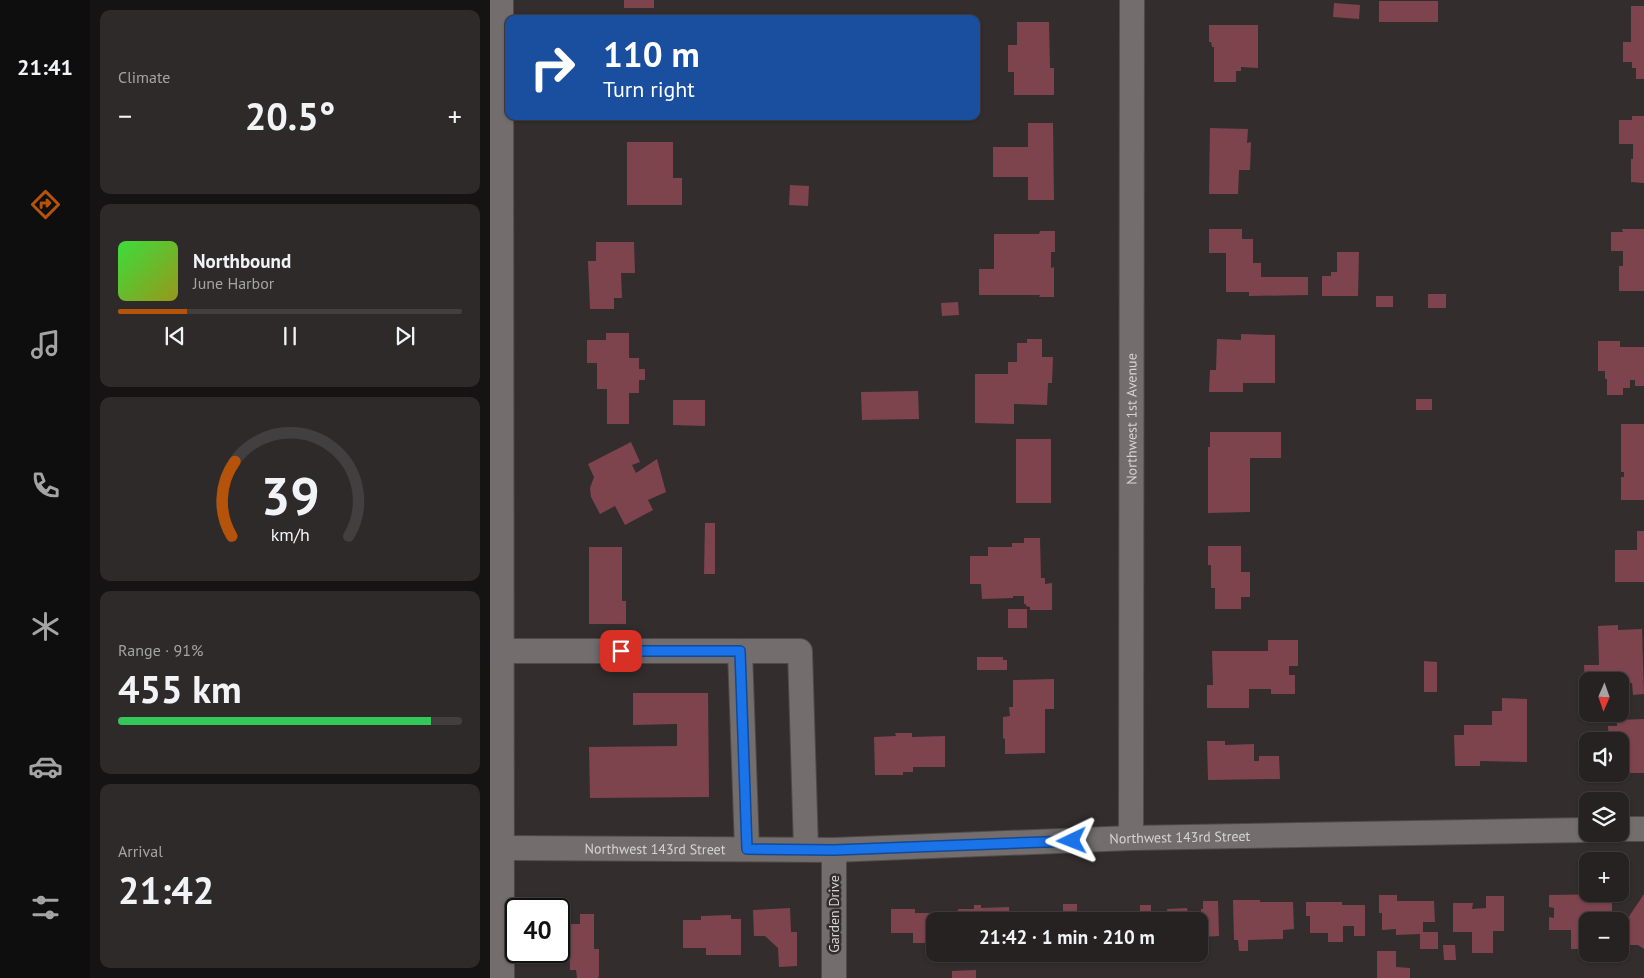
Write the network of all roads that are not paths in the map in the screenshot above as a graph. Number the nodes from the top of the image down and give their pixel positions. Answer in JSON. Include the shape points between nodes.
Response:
{"nodes":[{"id":1,"x":501,"y":0,"type":"edge"},
{"id":2,"x":1132,"y":0,"type":"edge"},
{"id":3,"x":502,"y":651,"type":"junction"},
{"id":4,"x":740,"y":651,"type":"junction"},
{"id":5,"x":1629,"y":829,"type":"edge"},
{"id":6,"x":1644,"y":829,"type":"edge"},
{"id":7,"x":1579,"y":830,"type":"edge"},
{"id":8,"x":1131,"y":838,"type":"junction"},
{"id":9,"x":496,"y":848,"type":"edge"},
{"id":10,"x":747,"y":849,"type":"junction"},
{"id":11,"x":806,"y":849,"type":"junction"},
{"id":12,"x":834,"y":850,"type":"junction"},
{"id":13,"x":502,"y":978,"type":"edge"},
{"id":14,"x":834,"y":978,"type":"edge"}],
"edges":[{"from":1,"to":3,"type":"street"},
{"from":2,"to":8,"type":"street","name":"Northwest 1st Avenue"},
{"from":3,"to":4,"type":"street"},
{"from":3,"to":9,"type":"street"},
{"from":4,"to":10,"type":"street"},
{"from":4,"to":11,"type":"street","via":[[800,651]]},
{"from":5,"to":6,"type":"street"},
{"from":7,"to":8,"type":"street","name":"Northwest 143rd Street"},
{"from":8,"to":12,"type":"street","name":"Northwest 143rd Street"},
{"from":9,"to":10,"type":"street","name":"Northwest 143rd Street"},
{"from":9,"to":13,"type":"street"},
{"from":10,"to":11,"type":"street","name":"Northwest 143rd Street"},
{"from":11,"to":12,"type":"street","name":"Northwest 143rd Street"},
{"from":12,"to":14,"type":"street","name":"Garden Drive"}]}
